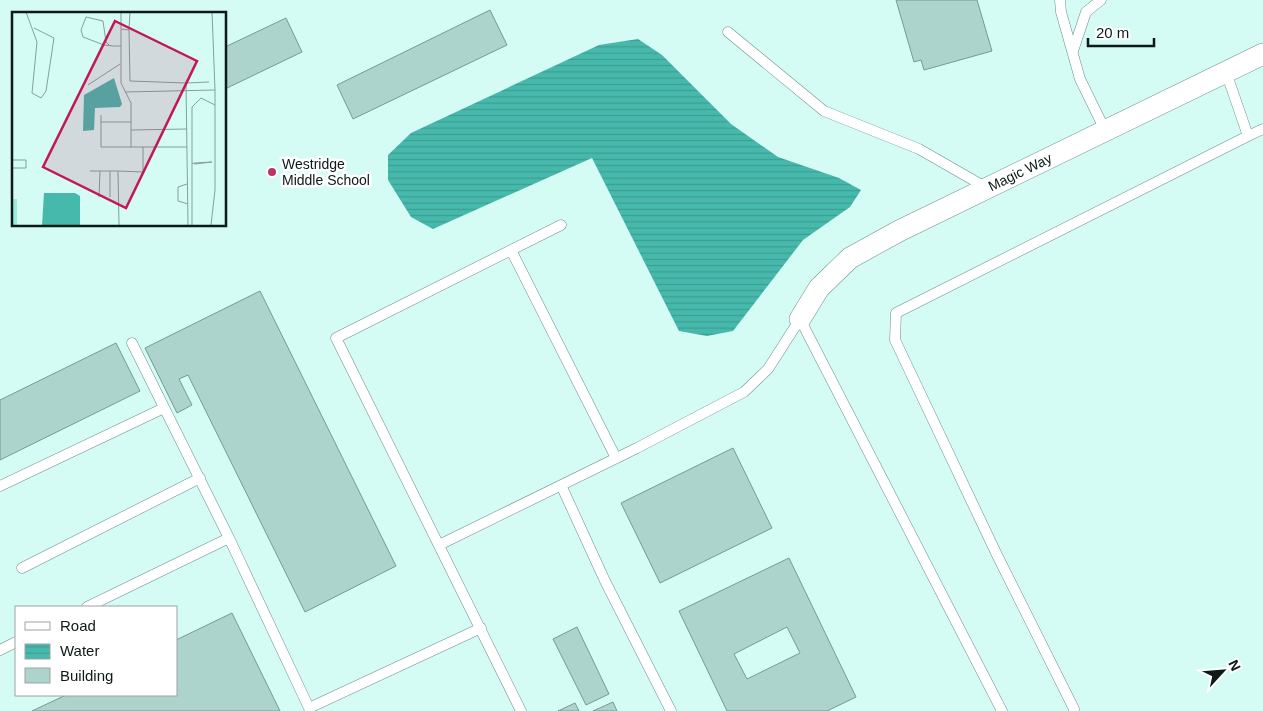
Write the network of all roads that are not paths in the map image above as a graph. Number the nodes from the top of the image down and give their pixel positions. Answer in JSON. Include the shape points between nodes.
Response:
{"nodes":[{"id":1,"x":1060,"y":0,"type":"edge"},
{"id":2,"x":1101,"y":0,"type":"edge"},
{"id":3,"x":728,"y":32,"type":"dead end"},
{"id":4,"x":1073,"y":51,"type":"junction"},
{"id":5,"x":1263,"y":54,"type":"edge"},
{"id":6,"x":1226,"y":72,"type":"junction"},
{"id":7,"x":1263,"y":129,"type":"edge"},
{"id":8,"x":1105,"y":130,"type":"junction"},
{"id":9,"x":1248,"y":136,"type":"junction"},
{"id":10,"x":988,"y":189,"type":"junction"},
{"id":11,"x":561,"y":225,"type":"dead end"},
{"id":12,"x":511,"y":250,"type":"junction"},
{"id":13,"x":800,"y":319,"type":"junction"},
{"id":14,"x":132,"y":343,"type":"dead end"},
{"id":15,"x":164,"y":408,"type":"junction"},
{"id":16,"x":616,"y":458,"type":"junction"},
{"id":17,"x":200,"y":478,"type":"junction"},
{"id":18,"x":561,"y":485,"type":"junction"},
{"id":19,"x":0,"y":486,"type":"edge"},
{"id":20,"x":229,"y":538,"type":"junction"},
{"id":21,"x":439,"y":545,"type":"junction"},
{"id":22,"x":22,"y":568,"type":"dead end"},
{"id":23,"x":89,"y":606,"type":"edge"},
{"id":24,"x":481,"y":628,"type":"junction"},
{"id":25,"x":15,"y":642,"type":"edge"},
{"id":26,"x":0,"y":650,"type":"edge"},
{"id":27,"x":1073,"y":710,"type":"edge"},
{"id":28,"x":521,"y":711,"type":"edge"},
{"id":29,"x":671,"y":711,"type":"edge"},
{"id":30,"x":1002,"y":711,"type":"edge"}],
"edges":[{"from":1,"to":4,"type":"lane"},
{"from":2,"to":4,"type":"lane","via":[[1086,12]]},
{"from":3,"to":10,"type":"lane","via":[[824,111],[919,148]]},
{"from":4,"to":8,"type":"lane","via":[[1080,79]]},
{"from":5,"to":6,"type":"street","name":"Magic Way"},
{"from":6,"to":8,"type":"street","name":"Magic Way"},
{"from":6,"to":9,"type":"lane"},
{"from":7,"to":9,"type":"lane"},
{"from":8,"to":10,"type":"street","name":"Magic Way"},
{"from":9,"to":27,"type":"lane","via":[[896,313],[895,340]]},
{"from":10,"to":13,"type":"street","name":"Magic Way","via":[[850,258],[819,288]]},
{"from":11,"to":12,"type":"lane"},
{"from":12,"to":16,"type":"lane"},
{"from":12,"to":21,"type":"lane","via":[[336,338]]},
{"from":13,"to":16,"type":"lane","via":[[768,369],[744,392]]},
{"from":13,"to":30,"type":"lane"},
{"from":14,"to":15,"type":"lane"},
{"from":15,"to":17,"type":"lane"},
{"from":15,"to":19,"type":"lane"},
{"from":16,"to":18,"type":"lane"},
{"from":17,"to":20,"type":"lane"},
{"from":17,"to":22,"type":"lane"},
{"from":18,"to":21,"type":"lane"},
{"from":18,"to":29,"type":"lane"},
{"from":20,"to":23,"type":"lane"},
{"from":20,"to":24,"type":"lane","via":[[309,708]]},
{"from":21,"to":24,"type":"lane"},
{"from":24,"to":28,"type":"lane"},
{"from":25,"to":26,"type":"lane"}]}
